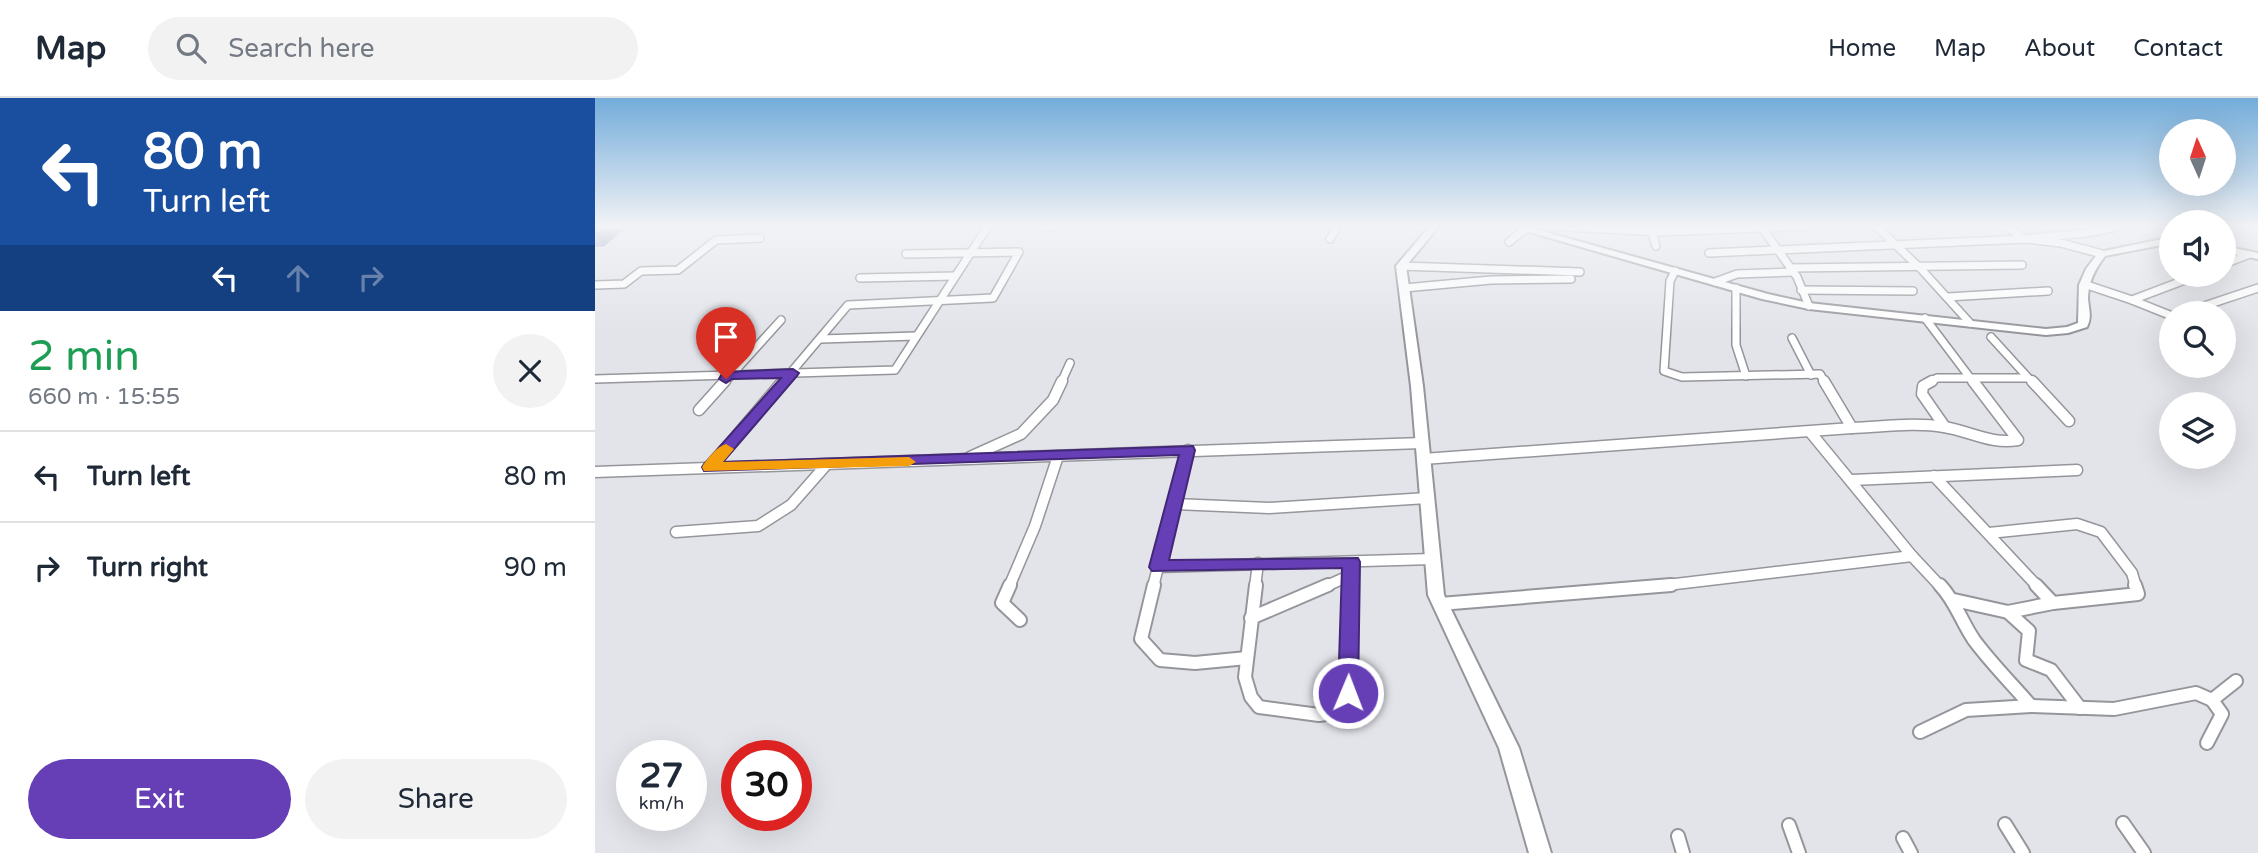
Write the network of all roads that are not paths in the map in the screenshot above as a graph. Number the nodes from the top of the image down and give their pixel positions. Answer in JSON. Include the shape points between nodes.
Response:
{"nodes":[{"id":1,"x":689,"y":261,"type":"edge"},
{"id":2,"x":966,"y":261,"type":"edge"},
{"id":3,"x":1014,"y":261,"type":"edge"},
{"id":4,"x":1406,"y":261,"type":"edge"},
{"id":5,"x":1639,"y":261,"type":"edge"},
{"id":6,"x":1786,"y":261,"type":"edge"},
{"id":7,"x":1913,"y":261,"type":"edge"},
{"id":8,"x":2096,"y":261,"type":"edge"},
{"id":9,"x":2022,"y":265,"type":"dead end"},
{"id":10,"x":1402,"y":266,"type":"junction"},
{"id":11,"x":1921,"y":269,"type":"junction"},
{"id":12,"x":1792,"y":270,"type":"junction"},
{"id":13,"x":1675,"y":271,"type":"junction"},
{"id":14,"x":1580,"y":272,"type":"dead end"},
{"id":15,"x":955,"y":276,"type":"junction"},
{"id":16,"x":860,"y":278,"type":"dead end"},
{"id":17,"x":1571,"y":279,"type":"dead end"},
{"id":18,"x":1715,"y":282,"type":"junction"},
{"id":19,"x":2084,"y":284,"type":"junction"},
{"id":20,"x":595,"y":285,"type":"edge"},
{"id":21,"x":2165,"y":287,"type":"edge"},
{"id":22,"x":1404,"y":288,"type":"junction"},
{"id":23,"x":1737,"y":288,"type":"junction"},
{"id":24,"x":2258,"y":288,"type":"edge"},
{"id":25,"x":1801,"y":290,"type":"junction"},
{"id":26,"x":1913,"y":291,"type":"dead end"},
{"id":27,"x":2048,"y":291,"type":"dead end"},
{"id":28,"x":1948,"y":297,"type":"junction"},
{"id":29,"x":938,"y":300,"type":"junction"},
{"id":30,"x":2131,"y":300,"type":"junction"},
{"id":31,"x":2219,"y":301,"type":"edge"},
{"id":32,"x":1809,"y":306,"type":"junction"},
{"id":33,"x":2159,"y":311,"type":"edge"},
{"id":34,"x":1925,"y":318,"type":"junction"},
{"id":35,"x":781,"y":320,"type":"dead end"},
{"id":36,"x":1970,"y":323,"type":"junction"},
{"id":37,"x":916,"y":336,"type":"junction"},
{"id":38,"x":1991,"y":337,"type":"dead end"},
{"id":39,"x":1792,"y":338,"type":"dead end"},
{"id":40,"x":821,"y":339,"type":"junction"},
{"id":41,"x":1070,"y":363,"type":"dead end"},
{"id":42,"x":793,"y":373,"type":"junction"},
{"id":43,"x":1811,"y":374,"type":"junction"},
{"id":44,"x":728,"y":375,"type":"junction"},
{"id":45,"x":1746,"y":376,"type":"junction"},
{"id":46,"x":1970,"y":377,"type":"junction"},
{"id":47,"x":2026,"y":378,"type":"junction"},
{"id":48,"x":595,"y":379,"type":"edge"},
{"id":49,"x":699,"y":410,"type":"dead end"},
{"id":50,"x":2069,"y":421,"type":"dead end"},
{"id":51,"x":1945,"y":427,"type":"junction"},
{"id":52,"x":1852,"y":428,"type":"junction"},
{"id":53,"x":1811,"y":433,"type":"junction"},
{"id":54,"x":1188,"y":450,"type":"junction"},
{"id":55,"x":1423,"y":451,"type":"junction"},
{"id":56,"x":1058,"y":456,"type":"junction"},
{"id":57,"x":965,"y":460,"type":"junction"},
{"id":58,"x":827,"y":464,"type":"junction"},
{"id":59,"x":710,"y":467,"type":"junction"},
{"id":60,"x":2077,"y":470,"type":"dead end"},
{"id":61,"x":595,"y":472,"type":"edge"},
{"id":62,"x":1934,"y":476,"type":"junction"},
{"id":63,"x":1852,"y":480,"type":"junction"},
{"id":64,"x":1427,"y":498,"type":"junction"},
{"id":65,"x":1175,"y":504,"type":"junction"},
{"id":66,"x":676,"y":532,"type":"dead end"},
{"id":67,"x":1989,"y":533,"type":"junction"},
{"id":68,"x":1912,"y":556,"type":"junction"},
{"id":69,"x":1432,"y":559,"type":"junction"},
{"id":70,"x":1352,"y":562,"type":"junction"},
{"id":71,"x":1258,"y":563,"type":"junction"},
{"id":72,"x":1158,"y":567,"type":"junction"},
{"id":73,"x":1351,"y":575,"type":"junction"},
{"id":74,"x":1954,"y":600,"type":"junction"},
{"id":75,"x":2053,"y":603,"type":"junction"},
{"id":76,"x":1440,"y":604,"type":"junction"},
{"id":77,"x":2008,"y":612,"type":"junction"},
{"id":78,"x":1251,"y":618,"type":"junction"},
{"id":79,"x":1020,"y":620,"type":"dead end"},
{"id":80,"x":1247,"y":658,"type":"junction"},
{"id":81,"x":2236,"y":681,"type":"dead end"},
{"id":82,"x":2211,"y":700,"type":"junction"},
{"id":83,"x":2031,"y":706,"type":"junction"},
{"id":84,"x":2080,"y":708,"type":"junction"},
{"id":85,"x":1920,"y":732,"type":"dead end"},
{"id":86,"x":2207,"y":743,"type":"dead end"},
{"id":87,"x":2123,"y":823,"type":"dead end"},
{"id":88,"x":2005,"y":824,"type":"dead end"},
{"id":89,"x":1789,"y":825,"type":"dead end"},
{"id":90,"x":1678,"y":836,"type":"dead end"},
{"id":91,"x":1903,"y":838,"type":"dead end"},
{"id":92,"x":1540,"y":853,"type":"edge"},
{"id":93,"x":1683,"y":853,"type":"edge"},
{"id":94,"x":1799,"y":853,"type":"edge"},
{"id":95,"x":1911,"y":853,"type":"edge"},
{"id":96,"x":2023,"y":853,"type":"edge"},
{"id":97,"x":2144,"y":853,"type":"edge"}],
"edges":[{"from":1,"to":20,"type":"street","via":[[678,270],[641,271],[624,284]]},
{"from":2,"to":15,"type":"street"},
{"from":3,"to":29,"type":"street","via":[[993,298]]},
{"from":4,"to":10,"type":"street"},
{"from":5,"to":13,"type":"street"},
{"from":6,"to":12,"type":"street"},
{"from":7,"to":11,"type":"street"},
{"from":8,"to":19,"type":"street"},
{"from":9,"to":11,"type":"street"},
{"from":10,"to":14,"type":"street"},
{"from":10,"to":22,"type":"street"},
{"from":11,"to":12,"type":"street"},
{"from":11,"to":28,"type":"street"},
{"from":12,"to":18,"type":"street","via":[[1737,274]]},
{"from":12,"to":25,"type":"street"},
{"from":13,"to":18,"type":"street"},
{"from":13,"to":45,"type":"street","via":[[1670,281],[1664,371],[1682,377]]},
{"from":15,"to":16,"type":"street"},
{"from":15,"to":29,"type":"street"},
{"from":17,"to":22,"type":"street"},
{"from":18,"to":23,"type":"street"},
{"from":19,"to":30,"type":"street"},
{"from":19,"to":36,"type":"street","via":[[2087,316],[2083,325],[2046,332]]},
{"from":21,"to":30,"type":"street"},
{"from":22,"to":55,"type":"street"},
{"from":23,"to":32,"type":"street"},
{"from":23,"to":45,"type":"street","via":[[1736,340]]},
{"from":24,"to":31,"type":"street"},
{"from":25,"to":26,"type":"street"},
{"from":25,"to":32,"type":"street"},
{"from":27,"to":28,"type":"street"},
{"from":28,"to":36,"type":"street"},
{"from":29,"to":37,"type":"street"},
{"from":29,"to":40,"type":"street","via":[[848,305]]},
{"from":30,"to":33,"type":"street"},
{"from":32,"to":34,"type":"street"},
{"from":34,"to":36,"type":"street"},
{"from":34,"to":46,"type":"street"},
{"from":35,"to":44,"type":"street"},
{"from":37,"to":40,"type":"street"},
{"from":37,"to":42,"type":"street","via":[[895,370]]},
{"from":38,"to":47,"type":"street"},
{"from":39,"to":43,"type":"street"},
{"from":40,"to":42,"type":"street"},
{"from":41,"to":57,"type":"street","via":[[1053,400],[1021,434]]},
{"from":42,"to":44,"type":"street"},
{"from":42,"to":59,"type":"street"},
{"from":43,"to":45,"type":"street"},
{"from":43,"to":52,"type":"street","via":[[1821,374]]},
{"from":44,"to":48,"type":"street"},
{"from":44,"to":49,"type":"street"},
{"from":46,"to":47,"type":"street"},
{"from":46,"to":51,"type":"street","via":[[1937,378],[1923,386],[1922,394]]},
{"from":46,"to":51,"type":"street","via":[[2018,440],[1988,442]]},
{"from":47,"to":50,"type":"street"},
{"from":51,"to":52,"type":"street"},
{"from":52,"to":53,"type":"street"},
{"from":53,"to":55,"type":"street"},
{"from":53,"to":63,"type":"street"},
{"from":54,"to":55,"type":"street"},
{"from":54,"to":56,"type":"street"},
{"from":54,"to":65,"type":"street"},
{"from":55,"to":64,"type":"street"},
{"from":56,"to":57,"type":"street"},
{"from":56,"to":79,"type":"street","via":[[1002,603]]},
{"from":57,"to":58,"type":"street"},
{"from":58,"to":59,"type":"street"},
{"from":58,"to":66,"type":"street","via":[[791,505],[758,526]]},
{"from":59,"to":61,"type":"street"},
{"from":60,"to":62,"type":"street"},
{"from":62,"to":63,"type":"street"},
{"from":62,"to":67,"type":"street"},
{"from":63,"to":68,"type":"street"},
{"from":64,"to":65,"type":"street","via":[[1334,504]]},
{"from":64,"to":69,"type":"street"},
{"from":65,"to":72,"type":"street"},
{"from":67,"to":75,"type":"street"},
{"from":67,"to":75,"type":"street","via":[[2077,524],[2101,532],[2132,573],[2138,594]]},
{"from":68,"to":74,"type":"street"},
{"from":68,"to":76,"type":"street","via":[[1706,582]]},
{"from":69,"to":70,"type":"street"},
{"from":69,"to":76,"type":"street"},
{"from":70,"to":71,"type":"street"},
{"from":70,"to":73,"type":"street"},
{"from":71,"to":72,"type":"street"},
{"from":71,"to":78,"type":"street"},
{"from":72,"to":80,"type":"street","via":[[1141,639],[1160,660],[1195,663]]},
{"from":73,"to":78,"type":"street"},
{"from":73,"to":80,"type":"street","via":[[1348,693],[1342,713],[1319,715],[1259,707],[1245,677]]},
{"from":74,"to":77,"type":"street"},
{"from":74,"to":83,"type":"street","via":[[1979,645]]},
{"from":75,"to":77,"type":"street"},
{"from":76,"to":92,"type":"street","via":[[1509,748]]},
{"from":77,"to":84,"type":"street","via":[[2029,631],[2026,660],[2051,670]]},
{"from":78,"to":80,"type":"street"},
{"from":81,"to":82,"type":"street"},
{"from":82,"to":84,"type":"street","via":[[2196,693],[2114,709]]},
{"from":82,"to":86,"type":"street","via":[[2223,714]]},
{"from":83,"to":84,"type":"street"},
{"from":83,"to":85,"type":"street","via":[[1966,710]]},
{"from":87,"to":97,"type":"street"},
{"from":88,"to":96,"type":"street"},
{"from":89,"to":94,"type":"street"},
{"from":90,"to":93,"type":"street"},
{"from":91,"to":95,"type":"street"}]}
